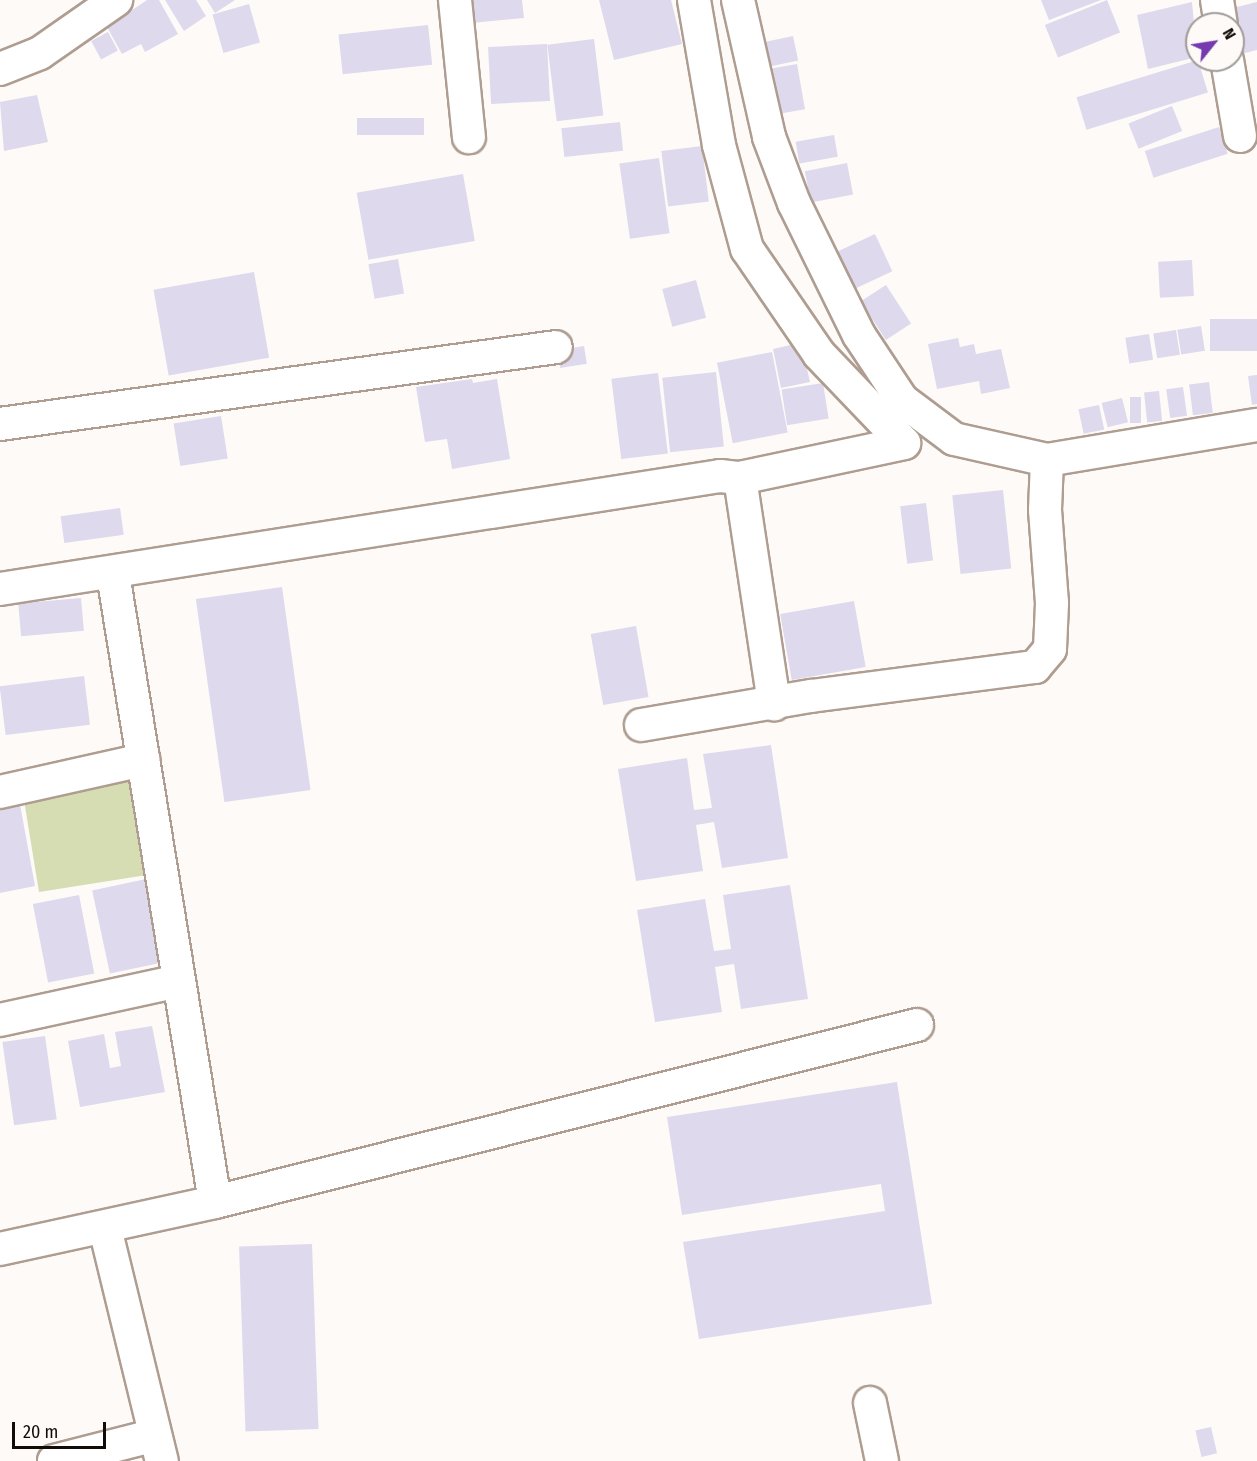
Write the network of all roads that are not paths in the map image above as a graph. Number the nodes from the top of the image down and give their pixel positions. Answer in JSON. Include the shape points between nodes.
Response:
{"nodes":[{"id":1,"x":116,"y":0,"type":"edge"},
{"id":2,"x":455,"y":0,"type":"edge"},
{"id":3,"x":694,"y":0,"type":"edge"},
{"id":4,"x":738,"y":0,"type":"edge"},
{"id":5,"x":0,"y":69,"type":"edge"},
{"id":6,"x":1229,"y":72,"type":"edge"},
{"id":7,"x":1239,"y":136,"type":"dead end"},
{"id":8,"x":469,"y":137,"type":"dead end"},
{"id":9,"x":556,"y":347,"type":"dead end"},
{"id":10,"x":0,"y":424,"type":"edge"},
{"id":11,"x":1257,"y":425,"type":"edge"},
{"id":12,"x":950,"y":439,"type":"junction"},
{"id":13,"x":908,"y":443,"type":"junction"},
{"id":14,"x":1047,"y":460,"type":"junction"},
{"id":15,"x":740,"y":478,"type":"junction"},
{"id":16,"x":113,"y":574,"type":"junction"},
{"id":17,"x":0,"y":589,"type":"edge"},
{"id":18,"x":774,"y":704,"type":"junction"},
{"id":19,"x":641,"y":725,"type":"dead end"},
{"id":20,"x":143,"y":760,"type":"junction"},
{"id":21,"x":0,"y":792,"type":"edge"},
{"id":22,"x":179,"y":981,"type":"junction"},
{"id":23,"x":0,"y":1020,"type":"edge"},
{"id":24,"x":917,"y":1025,"type":"dead end"},
{"id":25,"x":215,"y":1202,"type":"junction"},
{"id":26,"x":105,"y":1228,"type":"junction"},
{"id":27,"x":0,"y":1249,"type":"edge"},
{"id":28,"x":870,"y":1403,"type":"dead end"},
{"id":29,"x":158,"y":1448,"type":"edge"},
{"id":30,"x":54,"y":1461,"type":"edge"},
{"id":31,"x":882,"y":1461,"type":"edge"}],
"edges":[{"from":1,"to":5,"type":"street","via":[[40,53]]},
{"from":2,"to":8,"type":"street"},
{"from":3,"to":13,"type":"street","via":[[719,146],[747,249],[819,354]]},
{"from":4,"to":12,"type":"street","via":[[769,137],[794,203],[859,335],[902,400]]},
{"from":6,"to":7,"type":"street"},
{"from":9,"to":10,"type":"street"},
{"from":11,"to":14,"type":"street"},
{"from":12,"to":13,"type":"street"},
{"from":12,"to":14,"type":"street"},
{"from":13,"to":15,"type":"street"},
{"from":14,"to":18,"type":"street","via":[[1050,649],[1035,667]]},
{"from":15,"to":16,"type":"street","via":[[720,476]]},
{"from":15,"to":18,"type":"street"},
{"from":16,"to":17,"type":"street"},
{"from":16,"to":20,"type":"street"},
{"from":18,"to":19,"type":"street"},
{"from":20,"to":21,"type":"street"},
{"from":20,"to":22,"type":"street"},
{"from":22,"to":23,"type":"street"},
{"from":22,"to":25,"type":"street"},
{"from":24,"to":25,"type":"street"},
{"from":25,"to":26,"type":"street"},
{"from":26,"to":27,"type":"street"},
{"from":26,"to":29,"type":"street"},
{"from":28,"to":31,"type":"street"},
{"from":29,"to":30,"type":"street"}]}
